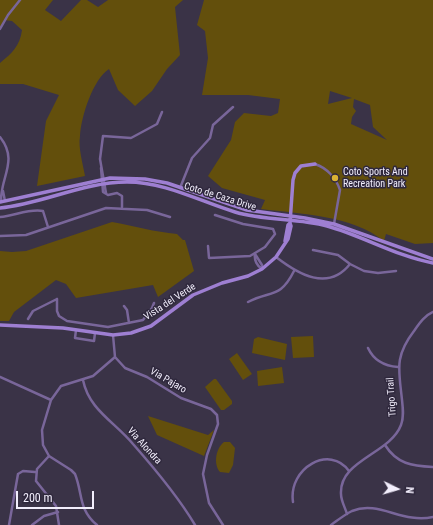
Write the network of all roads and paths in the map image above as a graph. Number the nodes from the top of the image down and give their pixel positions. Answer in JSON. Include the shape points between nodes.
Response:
{"nodes":[{"id":1,"x":20,"y":0,"type":"edge"},
{"id":2,"x":0,"y":29,"type":"edge"},
{"id":3,"x":233,"y":107,"type":"dead end"},
{"id":4,"x":162,"y":112,"type":"dead end"},
{"id":5,"x":0,"y":137,"type":"edge"},
{"id":6,"x":315,"y":164,"type":"joint"},
{"id":7,"x":0,"y":181,"type":"edge"},
{"id":8,"x":4,"y":182,"type":"junction"},
{"id":9,"x":103,"y":182,"type":"junction"},
{"id":10,"x":180,"y":188,"type":"junction"},
{"id":11,"x":178,"y":192,"type":"junction"},
{"id":12,"x":2,"y":201,"type":"edge"},
{"id":13,"x":122,"y":207,"type":"junction"},
{"id":14,"x":0,"y":208,"type":"edge"},
{"id":15,"x":215,"y":215,"type":"dead end"},
{"id":16,"x":0,"y":216,"type":"edge"},
{"id":17,"x":170,"y":217,"type":"dead end"},
{"id":18,"x":290,"y":220,"type":"junction"},
{"id":19,"x":334,"y":224,"type":"junction"},
{"id":20,"x":48,"y":227,"type":"junction"},
{"id":21,"x":0,"y":236,"type":"edge"},
{"id":22,"x":208,"y":246,"type":"dead end"},
{"id":23,"x":313,"y":250,"type":"dead end"},
{"id":24,"x":255,"y":254,"type":"junction"},
{"id":25,"x":276,"y":257,"type":"junction"},
{"id":26,"x":433,"y":259,"type":"edge"},
{"id":27,"x":433,"y":263,"type":"edge"},
{"id":28,"x":350,"y":264,"type":"junction"},
{"id":29,"x":262,"y":269,"type":"junction"},
{"id":30,"x":294,"y":271,"type":"junction"},
{"id":31,"x":396,"y":271,"type":"dead end"},
{"id":32,"x":248,"y":302,"type":"dead end"},
{"id":33,"x":154,"y":303,"type":"dead end"},
{"id":34,"x":124,"y":306,"type":"dead end"},
{"id":35,"x":433,"y":312,"type":"edge"},
{"id":36,"x":28,"y":319,"type":"dead end"},
{"id":37,"x":88,"y":323,"type":"junction"},
{"id":38,"x":129,"y":323,"type":"junction"},
{"id":39,"x":0,"y":325,"type":"edge"},
{"id":40,"x":76,"y":330,"type":"junction"},
{"id":41,"x":87,"y":332,"type":"junction"},
{"id":42,"x":95,"y":333,"type":"junction"},
{"id":43,"x":114,"y":335,"type":"junction"},
{"id":44,"x":368,"y":348,"type":"dead end"},
{"id":45,"x":115,"y":357,"type":"junction"},
{"id":46,"x":398,"y":367,"type":"junction"},
{"id":47,"x":0,"y":376,"type":"edge"},
{"id":48,"x":83,"y":380,"type":"junction"},
{"id":49,"x":51,"y":400,"type":"junction"},
{"id":50,"x":385,"y":445,"type":"junction"},
{"id":51,"x":50,"y":456,"type":"junction"},
{"id":52,"x":433,"y":467,"type":"edge"},
{"id":53,"x":35,"y":472,"type":"junction"},
{"id":54,"x":349,"y":472,"type":"junction"},
{"id":55,"x":293,"y":502,"type":"dead end"},
{"id":56,"x":58,"y":512,"type":"junction"},
{"id":57,"x":347,"y":514,"type":"junction"},
{"id":58,"x":433,"y":518,"type":"edge"},
{"id":59,"x":9,"y":525,"type":"edge"},
{"id":60,"x":32,"y":525,"type":"edge"},
{"id":61,"x":59,"y":525,"type":"edge"},
{"id":62,"x":97,"y":525,"type":"edge"},
{"id":63,"x":195,"y":525,"type":"edge"},
{"id":64,"x":223,"y":525,"type":"edge"},
{"id":65,"x":332,"y":525,"type":"edge"}],
"edges":[{"from":1,"to":2,"type":"street"},
{"from":3,"to":10,"type":"street","via":[[213,125],[210,138],[192,158]]},
{"from":4,"to":9,"type":"street","via":[[157,124],[131,138],[103,136],[100,152]]},
{"from":5,"to":8,"type":"street","via":[[9,156]]},
{"from":6,"to":18,"type":"main road","name":"Vista del Verde","via":[[301,166],[295,173]]},
{"from":6,"to":19,"type":"street","via":[[330,173],[340,190]]},
{"from":7,"to":8,"type":"street"},
{"from":8,"to":12,"type":"street"},
{"from":9,"to":10,"type":"main road","name":"Coto de Caza Drive","via":[[137,178]]},
{"from":9,"to":11,"type":"main road","name":"Coto de Caza Drive","via":[[141,183]]},
{"from":9,"to":12,"type":"main road","name":"Coto de Caza Drive"},
{"from":9,"to":13,"type":"street","via":[[103,192],[108,195],[118,193],[122,196]]},
{"from":9,"to":14,"type":"main road","name":"Coto de Caza Drive"},
{"from":10,"to":11,"type":"street"},
{"from":10,"to":18,"type":"main road","name":"Coto de Caza Drive","via":[[234,207]]},
{"from":11,"to":18,"type":"main road","name":"Coto de Caza Drive","via":[[244,214]]},
{"from":13,"to":17,"type":"street","via":[[147,210]]},
{"from":13,"to":20,"type":"street","via":[[97,210]]},
{"from":15,"to":24,"type":"street","via":[[274,230],[274,237]]},
{"from":16,"to":20,"type":"street","via":[[43,211]]},
{"from":18,"to":19,"type":"main road","name":"Coto de Caza Drive"},
{"from":18,"to":25,"type":"main road","name":"Vista del Verde","via":[[285,241]]},
{"from":18,"to":27,"type":"main road","name":"Coto de Caza Drive","via":[[336,229]]},
{"from":19,"to":26,"type":"main road","name":"Coto de Caza Drive"},
{"from":20,"to":21,"type":"street","via":[[21,236]]},
{"from":22,"to":24,"type":"street","via":[[209,258],[213,259]]},
{"from":23,"to":28,"type":"street","via":[[332,253]]},
{"from":24,"to":29,"type":"street","via":[[258,267]]},
{"from":25,"to":29,"type":"main road","name":"Vista del Verde"},
{"from":25,"to":30,"type":"street"},
{"from":28,"to":30,"type":"street","via":[[338,276],[328,279]]},
{"from":28,"to":31,"type":"street","via":[[371,272]]},
{"from":29,"to":43,"type":"main road","name":"Vista del Verde","via":[[193,295],[151,326],[131,333]]},
{"from":30,"to":32,"type":"street","via":[[282,289],[275,294]]},
{"from":33,"to":38,"type":"street","via":[[143,320]]},
{"from":34,"to":38,"type":"street"},
{"from":35,"to":46,"type":"street","name":"Trigo Trail","via":[[422,321],[405,344]]},
{"from":36,"to":37,"type":"street","via":[[33,311],[57,298],[57,311],[63,319]]},
{"from":37,"to":38,"type":"street","via":[[108,327]]},
{"from":37,"to":41,"type":"street"},
{"from":39,"to":40,"type":"main road","name":"Vista del Verde"},
{"from":40,"to":41,"type":"main road","name":"Vista del Verde"},
{"from":40,"to":42,"type":"street","via":[[75,338],[94,340]]},
{"from":41,"to":42,"type":"main road","name":"Vista del Verde"},
{"from":42,"to":43,"type":"main road","name":"Vista del Verde"},
{"from":43,"to":45,"type":"street"},
{"from":44,"to":46,"type":"street","via":[[379,362],[390,367]]},
{"from":45,"to":48,"type":"street","via":[[93,376]]},
{"from":45,"to":64,"type":"street","name":"Via Pajaro","via":[[132,372],[147,377],[181,398],[211,409],[217,415],[218,424],[203,474],[209,504]]},
{"from":46,"to":50,"type":"street","name":"Trigo Trail","via":[[403,416],[396,434]]},
{"from":47,"to":49,"type":"street"},
{"from":48,"to":49,"type":"street","via":[[60,386]]},
{"from":48,"to":63,"type":"street","name":"Via Alondra","via":[[86,392],[95,407],[134,444],[169,487]]},
{"from":49,"to":51,"type":"street","via":[[41,435],[43,445]]},
{"from":50,"to":52,"type":"street","via":[[393,456],[403,463]]},
{"from":50,"to":54,"type":"street","name":"Trigo Trail"},
{"from":51,"to":53,"type":"street"},
{"from":51,"to":62,"type":"street","via":[[72,470],[82,506]]},
{"from":53,"to":56,"type":"street","via":[[38,486],[56,506]]},
{"from":53,"to":59,"type":"street","via":[[23,471],[18,474]]},
{"from":54,"to":55,"type":"street","via":[[344,466],[329,461],[310,465],[295,479],[292,490]]},
{"from":54,"to":57,"type":"street","name":"Trigo Trail","via":[[341,490],[341,499]]},
{"from":56,"to":60,"type":"street","via":[[44,516]]},
{"from":56,"to":61,"type":"street"},
{"from":57,"to":58,"type":"street","via":[[359,509],[373,508],[408,519]]},
{"from":57,"to":65,"type":"street"}]}
